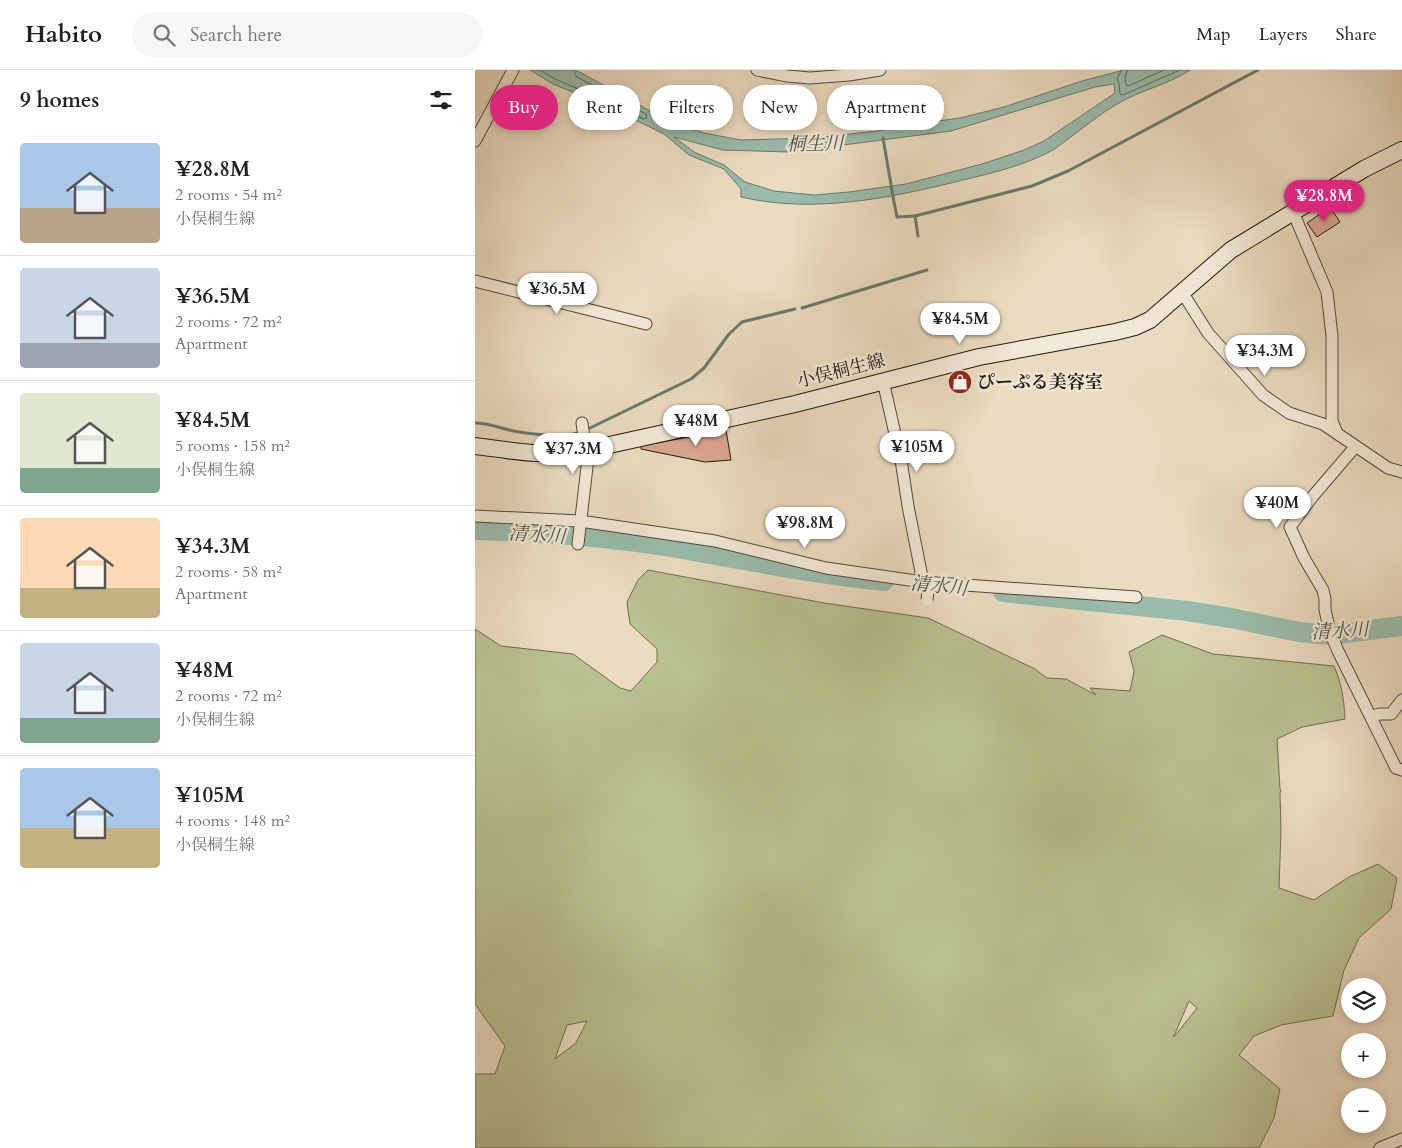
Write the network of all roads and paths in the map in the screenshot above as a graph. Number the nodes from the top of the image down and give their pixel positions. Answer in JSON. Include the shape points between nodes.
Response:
{"nodes":[{"id":1,"x":513,"y":70,"type":"edge"},
{"id":2,"x":757,"y":70,"type":"edge"},
{"id":3,"x":880,"y":70,"type":"edge"},
{"id":4,"x":475,"y":141,"type":"edge"},
{"id":5,"x":1402,"y":150,"type":"edge"},
{"id":6,"x":1293,"y":212,"type":"junction"},
{"id":7,"x":475,"y":281,"type":"edge"},
{"id":8,"x":1182,"y":292,"type":"junction"},
{"id":9,"x":646,"y":324,"type":"dead end"},
{"id":10,"x":883,"y":382,"type":"junction"},
{"id":11,"x":582,"y":423,"type":"dead end"},
{"id":12,"x":1338,"y":434,"type":"junction"},
{"id":13,"x":475,"y":446,"type":"edge"},
{"id":14,"x":1355,"y":446,"type":"junction"},
{"id":15,"x":586,"y":451,"type":"junction"},
{"id":16,"x":1402,"y":472,"type":"edge"},
{"id":17,"x":475,"y":516,"type":"edge"},
{"id":18,"x":579,"y":523,"type":"junction"},
{"id":19,"x":578,"y":544,"type":"dead end"},
{"id":20,"x":926,"y":581,"type":"junction"},
{"id":21,"x":1136,"y":597,"type":"dead end"},
{"id":22,"x":927,"y":600,"type":"dead end"},
{"id":23,"x":1402,"y":700,"type":"edge"},
{"id":24,"x":1371,"y":717,"type":"junction"},
{"id":25,"x":1401,"y":770,"type":"edge"},
{"id":26,"x":1402,"y":1140,"type":"edge"},
{"id":27,"x":1380,"y":1148,"type":"edge"}],
"edges":[{"from":1,"to":4,"type":"street"},
{"from":2,"to":3,"type":"street","via":[[810,78]]},
{"from":5,"to":6,"type":"main road","name":"小俣桐生線"},
{"from":6,"to":8,"type":"main road","name":"小俣桐生線","via":[[1231,250]]},
{"from":6,"to":12,"type":"street","via":[[1327,292],[1332,336],[1332,420]]},
{"from":7,"to":9,"type":"street"},
{"from":8,"to":10,"type":"main road","name":"小俣桐生線","via":[[1150,320],[1135,327],[979,357]]},
{"from":8,"to":12,"type":"street","via":[[1208,333],[1263,395],[1289,414],[1323,424]]},
{"from":10,"to":15,"type":"main road","name":"小俣桐生線"},
{"from":10,"to":20,"type":"street"},
{"from":11,"to":15,"type":"street"},
{"from":12,"to":14,"type":"street"},
{"from":13,"to":15,"type":"main road","name":"小俣桐生線","via":[[549,454]]},
{"from":14,"to":16,"type":"street","via":[[1388,468]]},
{"from":14,"to":24,"type":"street","via":[[1290,527],[1323,590],[1330,632]]},
{"from":15,"to":18,"type":"street","via":[[587,468]]},
{"from":17,"to":18,"type":"street"},
{"from":18,"to":19,"type":"street"},
{"from":18,"to":20,"type":"street","via":[[715,541],[826,568]]},
{"from":20,"to":21,"type":"street"},
{"from":20,"to":22,"type":"street","bridge":true},
{"from":23,"to":24,"type":"street","via":[[1391,714]]},
{"from":24,"to":25,"type":"street","via":[[1396,768]]},
{"from":26,"to":27,"type":"street"}]}
